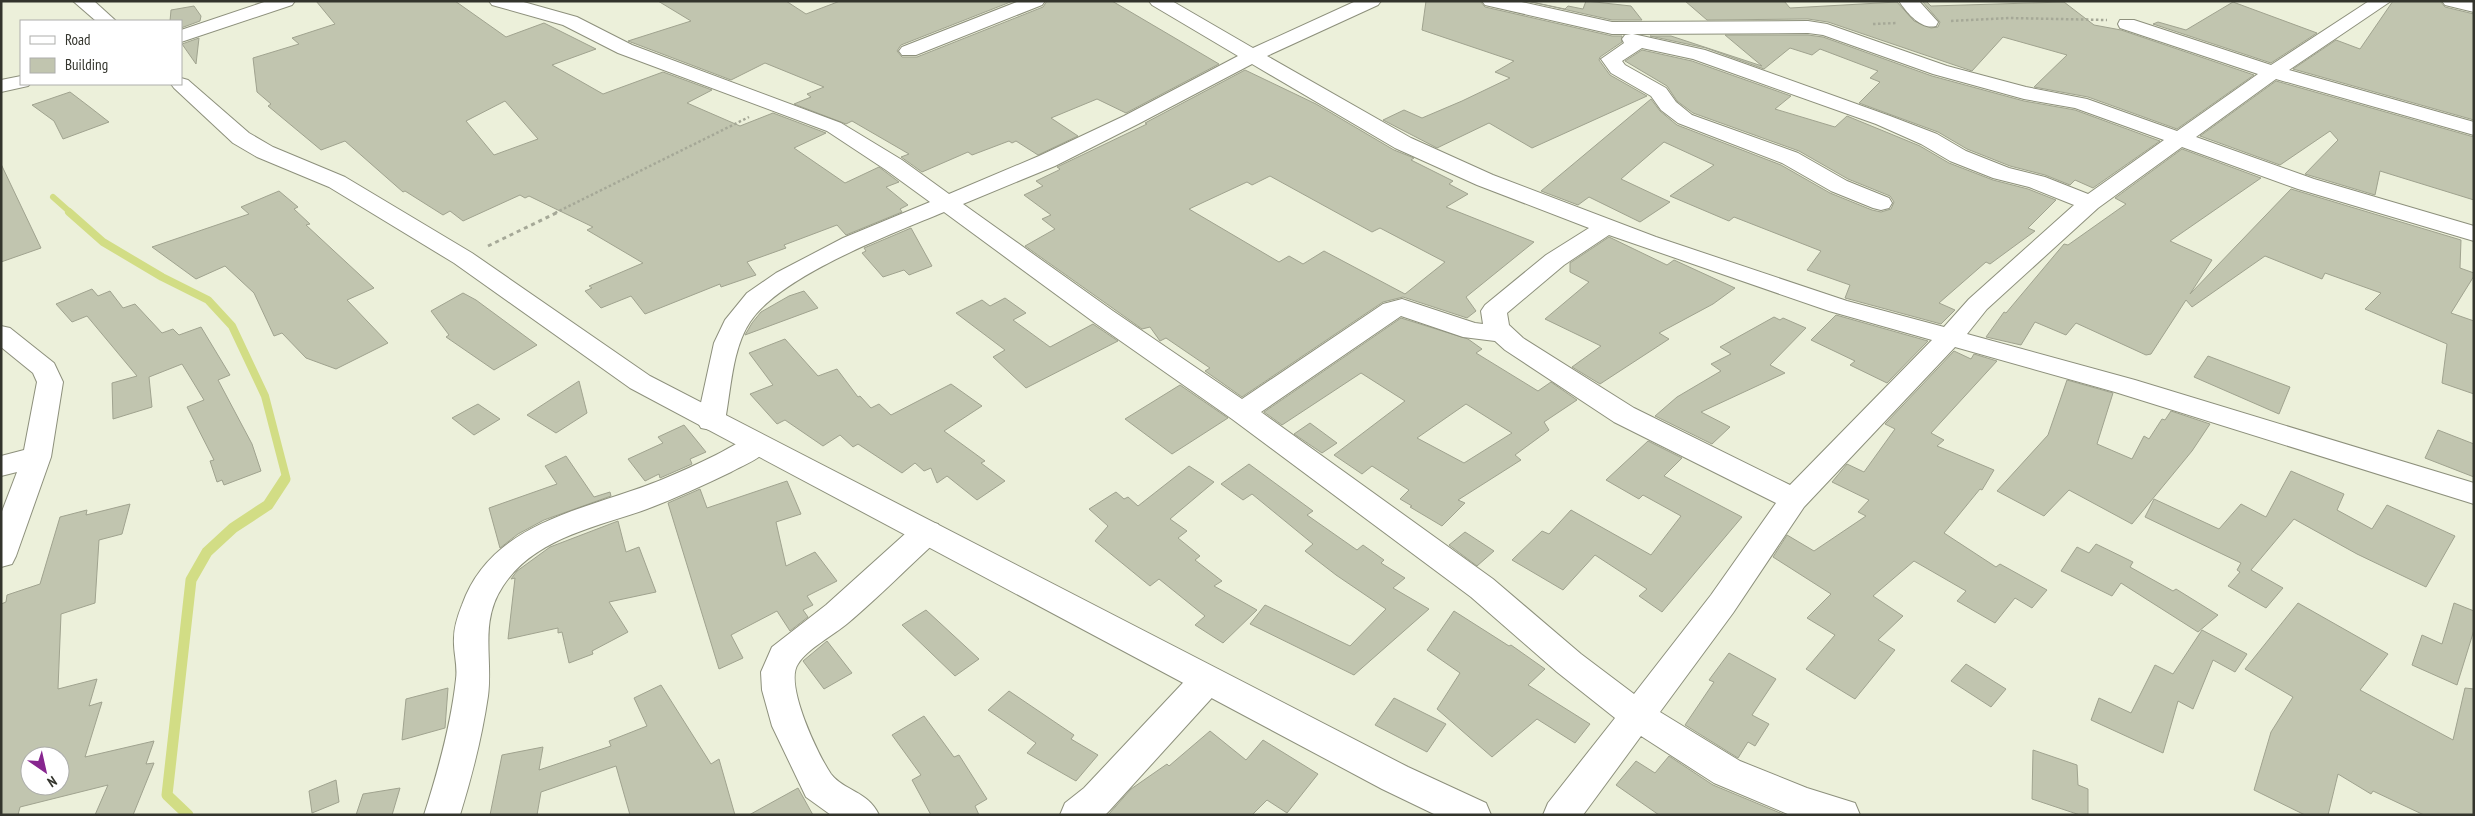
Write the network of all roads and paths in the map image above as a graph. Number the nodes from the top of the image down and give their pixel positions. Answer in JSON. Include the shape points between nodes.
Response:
{"nodes":[{"id":1,"x":82,"y":1,"type":"edge"},
{"id":2,"x":286,"y":1,"type":"edge"},
{"id":3,"x":498,"y":1,"type":"edge"},
{"id":4,"x":1036,"y":1,"type":"edge"},
{"id":5,"x":1158,"y":1,"type":"edge"},
{"id":6,"x":1372,"y":1,"type":"edge"},
{"id":7,"x":1491,"y":1,"type":"edge"},
{"id":8,"x":1908,"y":1,"type":"edge"},
{"id":9,"x":2382,"y":1,"type":"edge"},
{"id":10,"x":2451,"y":1,"type":"edge"},
{"id":11,"x":2474,"y":7,"type":"edge"},
{"id":12,"x":106,"y":20,"type":"edge"},
{"id":13,"x":1929,"y":22,"type":"junction"},
{"id":14,"x":1864,"y":24,"type":"dead end"},
{"id":15,"x":2127,"y":24,"type":"joint"},
{"id":16,"x":1612,"y":28,"type":"junction"},
{"id":17,"x":182,"y":36,"type":"edge"},
{"id":18,"x":1632,"y":39,"type":"junction"},
{"id":19,"x":909,"y":50,"type":"dead end"},
{"id":20,"x":1252,"y":56,"type":"junction"},
{"id":21,"x":2273,"y":72,"type":"junction"},
{"id":22,"x":20,"y":82,"type":"edge"},
{"id":23,"x":182,"y":85,"type":"edge"},
{"id":24,"x":1,"y":86,"type":"edge"},
{"id":25,"x":774,"y":104,"type":"junction"},
{"id":26,"x":2474,"y":129,"type":"edge"},
{"id":27,"x":2181,"y":138,"type":"junction"},
{"id":28,"x":944,"y":203,"type":"junction"},
{"id":29,"x":1880,"y":203,"type":"dead end"},
{"id":30,"x":2090,"y":203,"type":"junction"},
{"id":31,"x":1606,"y":226,"type":"junction"},
{"id":32,"x":2474,"y":234,"type":"edge"},
{"id":33,"x":464,"y":258,"type":"junction"},
{"id":34,"x":1501,"y":333,"type":"junction"},
{"id":35,"x":1,"y":334,"type":"edge"},
{"id":36,"x":1951,"y":336,"type":"junction"},
{"id":37,"x":1242,"y":412,"type":"junction"},
{"id":38,"x":711,"y":421,"type":"junction"},
{"id":39,"x":757,"y":445,"type":"junction"},
{"id":40,"x":37,"y":457,"type":"junction"},
{"id":41,"x":1,"y":466,"type":"edge"},
{"id":42,"x":2474,"y":494,"type":"edge"},
{"id":43,"x":1794,"y":499,"type":"junction"},
{"id":44,"x":926,"y":532,"type":"junction"},
{"id":45,"x":1,"y":556,"type":"edge"},
{"id":46,"x":1208,"y":680,"type":"junction"},
{"id":47,"x":1638,"y":716,"type":"junction"},
{"id":48,"x":442,"y":815,"type":"edge"},
{"id":49,"x":861,"y":815,"type":"edge"},
{"id":50,"x":1078,"y":815,"type":"edge"},
{"id":51,"x":1473,"y":815,"type":"edge"},
{"id":52,"x":1561,"y":815,"type":"edge"},
{"id":53,"x":1842,"y":815,"type":"edge"}],
"edges":[{"from":1,"to":12,"type":"street"},
{"from":2,"to":17,"type":"street"},
{"from":3,"to":25,"type":"street","via":[[570,21],[625,49]]},
{"from":4,"to":19,"type":"street"},
{"from":5,"to":20,"type":"street"},
{"from":6,"to":20,"type":"street"},
{"from":7,"to":16,"type":"street"},
{"from":8,"to":13,"type":"street"},
{"from":9,"to":21,"type":"street"},
{"from":10,"to":11,"type":"street"},
{"from":13,"to":14,"type":"path"},
{"from":13,"to":15,"type":"path","via":[[2009,18],[2097,19]]},
{"from":15,"to":21,"type":"street"},
{"from":16,"to":18,"type":"street"},
{"from":16,"to":27,"type":"street","via":[[1808,27],[1827,30],[1932,68],[2024,93],[2080,103]]},
{"from":18,"to":29,"type":"street","via":[[1634,45],[1614,55],[1611,59],[1613,64],[1659,92],[1675,113],[1790,158],[1839,186]]},
{"from":18,"to":30,"type":"street","via":[[1724,63],[1883,120],[2001,173],[2037,182]]},
{"from":20,"to":28,"type":"street","via":[[1056,157]]},
{"from":20,"to":31,"type":"street","via":[[1403,143],[1485,180]]},
{"from":21,"to":26,"type":"street"},
{"from":21,"to":27,"type":"street"},
{"from":22,"to":24,"type":"street"},
{"from":23,"to":33,"type":"street","via":[[241,138],[265,152],[337,182]]},
{"from":25,"to":28,"type":"street","via":[[834,128],[894,165]]},
{"from":25,"to":33,"type":"path"},
{"from":27,"to":30,"type":"street"},
{"from":27,"to":32,"type":"street","via":[[2323,190]]},
{"from":28,"to":37,"type":"street"},
{"from":28,"to":38,"type":"street","via":[[851,243],[785,278],[756,298],[738,320],[727,343]]},
{"from":30,"to":36,"type":"street","via":[[1978,304]]},
{"from":31,"to":34,"type":"street","via":[[1555,260],[1494,310],[1493,322]]},
{"from":31,"to":36,"type":"street","via":[[1829,303]]},
{"from":33,"to":38,"type":"street","via":[[640,382]]},
{"from":34,"to":37,"type":"street","via":[[1472,331],[1402,307],[1392,310]]},
{"from":34,"to":43,"type":"street","via":[[1624,415]]},
{"from":35,"to":40,"type":"street","via":[[45,370],[50,382]]},
{"from":36,"to":42,"type":"street"},
{"from":36,"to":43,"type":"street"},
{"from":37,"to":47,"type":"street","via":[[1482,588],[1569,663]]},
{"from":38,"to":39,"type":"street"},
{"from":39,"to":44,"type":"street"},
{"from":39,"to":48,"type":"street","via":[[726,463],[636,502],[553,528],[517,550],[496,572],[478,603],[470,636],[473,676],[461,755]]},
{"from":40,"to":41,"type":"street"},
{"from":40,"to":45,"type":"street"},
{"from":43,"to":47,"type":"street","via":[[1722,604]]},
{"from":44,"to":46,"type":"street"},
{"from":44,"to":49,"type":"street","via":[[837,614],[784,656],[778,672],[779,690],[790,726],[819,786]]},
{"from":46,"to":50,"type":"street","via":[[1098,799]]},
{"from":46,"to":51,"type":"street"},
{"from":47,"to":52,"type":"street"},
{"from":47,"to":53,"type":"street","via":[[1727,772],[1802,803]]}]}
